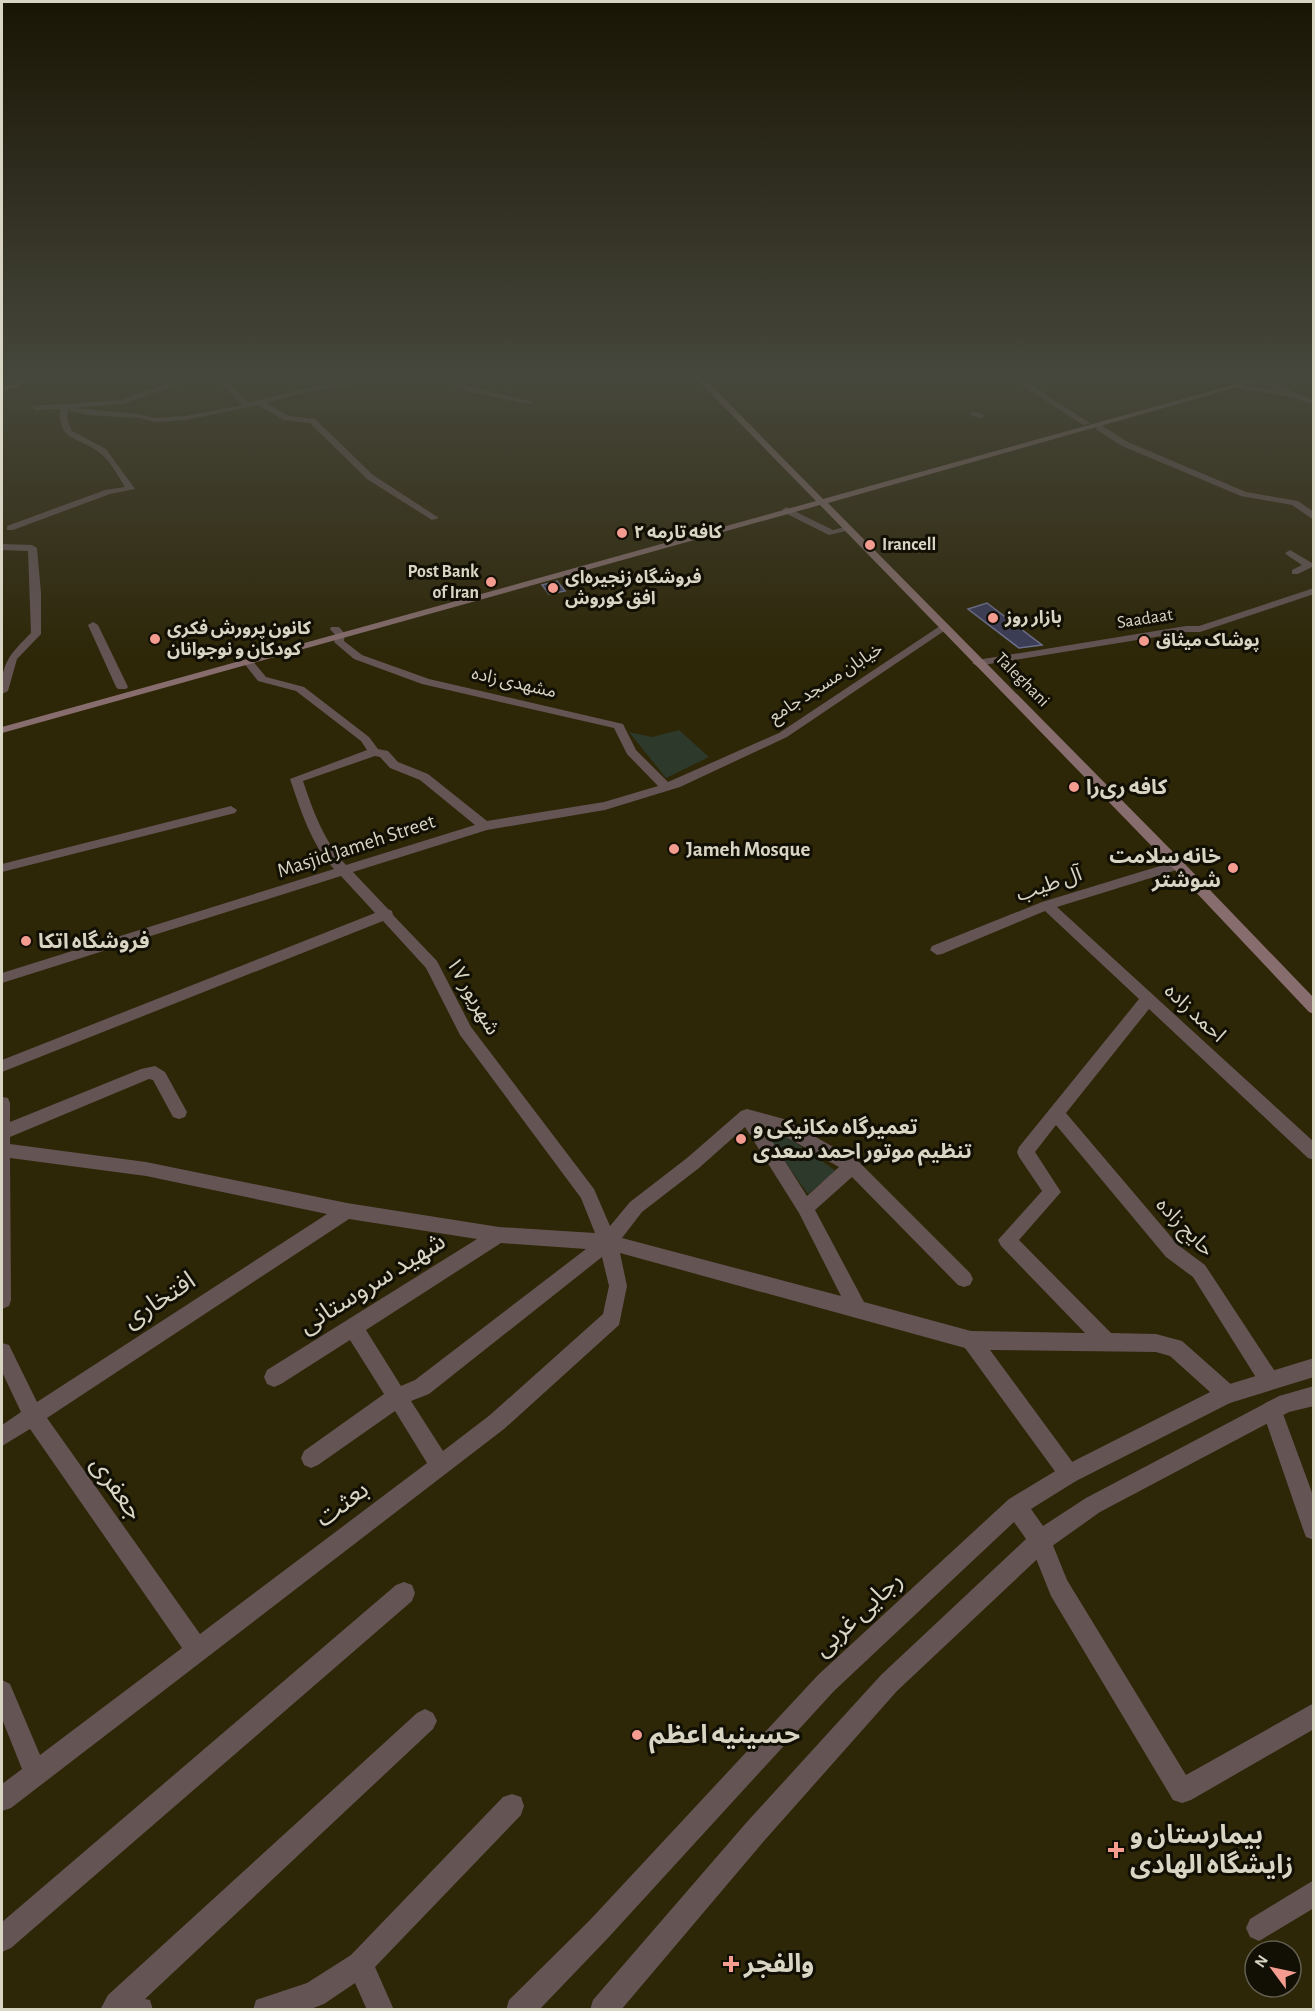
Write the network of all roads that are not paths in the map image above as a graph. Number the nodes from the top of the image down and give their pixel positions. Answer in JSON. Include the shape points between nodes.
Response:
{"nodes":[{"id":1,"x":120,"y":474,"type":"edge"},
{"id":2,"x":367,"y":474,"type":"edge"},
{"id":3,"x":795,"y":474,"type":"edge"},
{"id":4,"x":908,"y":474,"type":"edge"},
{"id":5,"x":1196,"y":474,"type":"edge"},
{"id":6,"x":819,"y":498,"type":"junction"},
{"id":7,"x":786,"y":510,"type":"junction"},
{"id":8,"x":1314,"y":517,"type":"edge"},
{"id":9,"x":435,"y":518,"type":"dead end"},
{"id":10,"x":10,"y":528,"type":"dead end"},
{"id":11,"x":844,"y":530,"type":"dead end"},
{"id":12,"x":2,"y":547,"type":"edge"},
{"id":13,"x":1290,"y":553,"type":"dead end"},
{"id":14,"x":1310,"y":568,"type":"edge"},
{"id":15,"x":1295,"y":572,"type":"dead end"},
{"id":16,"x":1314,"y":591,"type":"edge"},
{"id":17,"x":93,"y":625,"type":"dead end"},
{"id":18,"x":943,"y":627,"type":"junction"},
{"id":19,"x":338,"y":632,"type":"junction"},
{"id":20,"x":248,"y":662,"type":"junction"},
{"id":21,"x":977,"y":663,"type":"junction"},
{"id":22,"x":122,"y":687,"type":"junction"},
{"id":23,"x":2,"y":690,"type":"edge"},
{"id":24,"x":2,"y":720,"type":"edge"},
{"id":25,"x":2,"y":730,"type":"edge"},
{"id":26,"x":374,"y":752,"type":"junction"},
{"id":27,"x":723,"y":761,"type":"joint"},
{"id":28,"x":666,"y":787,"type":"junction"},
{"id":29,"x":231,"y":810,"type":"dead end"},
{"id":30,"x":485,"y":826,"type":"junction"},
{"id":31,"x":1178,"y":865,"type":"junction"},
{"id":32,"x":2,"y":868,"type":"edge"},
{"id":33,"x":346,"y":871,"type":"junction"},
{"id":34,"x":1047,"y":904,"type":"junction"},
{"id":35,"x":387,"y":914,"type":"junction"},
{"id":36,"x":937,"y":950,"type":"dead end"},
{"id":37,"x":2,"y":978,"type":"edge"},
{"id":38,"x":1148,"y":999,"type":"junction"},
{"id":39,"x":1314,"y":1008,"type":"edge"},
{"id":40,"x":2,"y":1066,"type":"edge"},
{"id":41,"x":2,"y":1103,"type":"edge"},
{"id":42,"x":179,"y":1112,"type":"dead end"},
{"id":43,"x":1057,"y":1115,"type":"junction"},
{"id":44,"x":747,"y":1116,"type":"junction"},
{"id":45,"x":2,"y":1144,"type":"edge"},
{"id":46,"x":1314,"y":1153,"type":"edge"},
{"id":47,"x":852,"y":1166,"type":"junction"},
{"id":48,"x":805,"y":1208,"type":"junction"},
{"id":49,"x":347,"y":1211,"type":"junction"},
{"id":50,"x":499,"y":1235,"type":"junction"},
{"id":51,"x":608,"y":1242,"type":"junction"},
{"id":52,"x":964,"y":1279,"type":"dead end"},
{"id":53,"x":2,"y":1300,"type":"edge"},
{"id":54,"x":858,"y":1310,"type":"junction"},
{"id":55,"x":352,"y":1327,"type":"junction"},
{"id":56,"x":971,"y":1340,"type":"junction"},
{"id":57,"x":1108,"y":1343,"type":"junction"},
{"id":58,"x":2,"y":1352,"type":"edge"},
{"id":59,"x":1314,"y":1367,"type":"edge"},
{"id":60,"x":274,"y":1377,"type":"dead end"},
{"id":61,"x":1269,"y":1380,"type":"junction"},
{"id":62,"x":1227,"y":1394,"type":"junction"},
{"id":63,"x":1314,"y":1396,"type":"edge"},
{"id":64,"x":396,"y":1398,"type":"junction"},
{"id":65,"x":1272,"y":1410,"type":"junction"},
{"id":66,"x":32,"y":1414,"type":"junction"},
{"id":67,"x":2,"y":1436,"type":"edge"},
{"id":68,"x":311,"y":1458,"type":"dead end"},
{"id":69,"x":440,"y":1465,"type":"junction"},
{"id":70,"x":1069,"y":1474,"type":"junction"},
{"id":71,"x":1016,"y":1506,"type":"junction"},
{"id":72,"x":1314,"y":1528,"type":"edge"},
{"id":73,"x":1040,"y":1541,"type":"junction"},
{"id":74,"x":404,"y":1593,"type":"dead end"},
{"id":75,"x":197,"y":1650,"type":"junction"},
{"id":76,"x":2,"y":1692,"type":"edge"},
{"id":77,"x":1314,"y":1715,"type":"edge"},
{"id":78,"x":425,"y":1721,"type":"dead end"},
{"id":79,"x":36,"y":1773,"type":"junction"},
{"id":80,"x":2,"y":1799,"type":"edge"},
{"id":81,"x":512,"y":1806,"type":"dead end"},
{"id":82,"x":1314,"y":1893,"type":"edge"},
{"id":83,"x":1259,"y":1928,"type":"dead end"},
{"id":84,"x":2,"y":1939,"type":"edge"},
{"id":85,"x":360,"y":1964,"type":"junction"},
{"id":86,"x":124,"y":2008,"type":"edge"},
{"id":87,"x":266,"y":2010,"type":"edge"},
{"id":88,"x":381,"y":2010,"type":"edge"},
{"id":89,"x":519,"y":2010,"type":"edge"},
{"id":90,"x":603,"y":2010,"type":"edge"}],
"edges":[{"from":1,"to":10,"type":"street","via":[[131,489],[108,492]]},
{"from":2,"to":9,"type":"street"},
{"from":3,"to":6,"type":"main road","name":"Taleghani"},
{"from":4,"to":6,"type":"main road"},
{"from":5,"to":8,"type":"street","via":[[1244,494],[1295,503]]},
{"from":6,"to":7,"type":"main road"},
{"from":6,"to":18,"type":"main road","name":"Taleghani"},
{"from":6,"to":19,"type":"main road"},
{"from":7,"to":11,"type":"street","via":[[832,532]]},
{"from":7,"to":19,"type":"main road"},
{"from":12,"to":23,"type":"street","via":[[32,549],[36,594],[36,634],[12,658]]},
{"from":13,"to":14,"type":"street"},
{"from":14,"to":15,"type":"street"},
{"from":16,"to":21,"type":"street","name":"Saadaat","via":[[1200,629]]},
{"from":17,"to":22,"type":"street"},
{"from":18,"to":21,"type":"main road","name":"Taleghani"},
{"from":18,"to":27,"type":"street","name":"خیابان مسجد جامع","via":[[783,735]]},
{"from":19,"to":20,"type":"main road"},
{"from":19,"to":22,"type":"main road"},
{"from":19,"to":28,"type":"street","name":"مشهدی زاده","via":[[339,642],[358,657],[426,682],[619,726],[631,751]]},
{"from":20,"to":25,"type":"main road"},
{"from":20,"to":26,"type":"street","via":[[262,679],[300,689],[365,739]]},
{"from":21,"to":31,"type":"main road","name":"Taleghani"},
{"from":22,"to":24,"type":"main road"},
{"from":26,"to":30,"type":"street","via":[[424,777]]},
{"from":26,"to":33,"type":"street","name":"۱۷ شهریور","via":[[296,779],[327,853]]},
{"from":27,"to":28,"type":"street","name":"Masjid Jameh Street"},
{"from":28,"to":30,"type":"street","name":"Masjid Jameh Street","via":[[605,806]]},
{"from":29,"to":32,"type":"street"},
{"from":30,"to":33,"type":"street","name":"Masjid Jameh Street"},
{"from":31,"to":34,"type":"street","name":"آل طیب"},
{"from":31,"to":39,"type":"main road","name":"Taleghani"},
{"from":33,"to":35,"type":"street","name":"۱۷ شهریور"},
{"from":33,"to":37,"type":"street","name":"Masjid Jameh Street"},
{"from":34,"to":36,"type":"street","name":"آل طیب"},
{"from":34,"to":38,"type":"street","name":"احمد زاده"},
{"from":35,"to":40,"type":"street"},
{"from":35,"to":51,"type":"street","name":"۱۷ شهریور","via":[[432,965],[465,1031],[588,1194]]},
{"from":38,"to":43,"type":"street"},
{"from":38,"to":46,"type":"street","name":"احمد زاده"},
{"from":41,"to":45,"type":"street"},
{"from":42,"to":45,"type":"street","via":[[159,1076],[147,1073]]},
{"from":43,"to":57,"type":"street","via":[[1025,1152],[1052,1192],[1007,1240]]},
{"from":43,"to":61,"type":"street","name":"حایج زاده","via":[[1172,1251],[1198,1272]]},
{"from":44,"to":47,"type":"street","via":[[778,1124]]},
{"from":44,"to":48,"type":"street"},
{"from":44,"to":51,"type":"street","via":[[636,1207]]},
{"from":45,"to":49,"type":"street"},
{"from":45,"to":53,"type":"street"},
{"from":47,"to":48,"type":"street"},
{"from":47,"to":52,"type":"street"},
{"from":48,"to":54,"type":"street"},
{"from":49,"to":50,"type":"street"},
{"from":49,"to":66,"type":"street","name":"افتخاری"},
{"from":50,"to":51,"type":"street"},
{"from":50,"to":55,"type":"street","name":"شهید سروستانی"},
{"from":51,"to":54,"type":"street"},
{"from":51,"to":64,"type":"street","via":[[422,1387]]},
{"from":51,"to":69,"type":"street","name":"بعثت","via":[[618,1286],[612,1319],[497,1422]]},
{"from":54,"to":56,"type":"street"},
{"from":55,"to":60,"type":"street","name":"شهید سروستانی"},
{"from":55,"to":64,"type":"street"},
{"from":56,"to":57,"type":"street"},
{"from":56,"to":70,"type":"street"},
{"from":57,"to":62,"type":"street","via":[[1156,1343],[1175,1348]]},
{"from":58,"to":66,"type":"street","name":"جعفری"},
{"from":59,"to":61,"type":"street","name":"رجایی غربی"},
{"from":61,"to":62,"type":"street","name":"رجایی غربی"},
{"from":62,"to":70,"type":"street","name":"رجایی غربی"},
{"from":63,"to":65,"type":"street"},
{"from":64,"to":68,"type":"street"},
{"from":64,"to":69,"type":"street"},
{"from":65,"to":72,"type":"street"},
{"from":65,"to":73,"type":"street","via":[[1093,1505]]},
{"from":66,"to":67,"type":"street","name":"افتخاری"},
{"from":66,"to":75,"type":"street","name":"جعفری"},
{"from":69,"to":75,"type":"street","name":"بعثت"},
{"from":70,"to":71,"type":"street","name":"رجایی غربی"},
{"from":71,"to":73,"type":"street"},
{"from":71,"to":89,"type":"street","name":"رجایی غربی","via":[[826,1683]]},
{"from":73,"to":77,"type":"street","via":[[1059,1588],[1182,1791]]},
{"from":73,"to":90,"type":"street","via":[[889,1683]]},
{"from":74,"to":84,"type":"street"},
{"from":75,"to":79,"type":"street","name":"بعثت"},
{"from":76,"to":79,"type":"street"},
{"from":78,"to":86,"type":"street"},
{"from":79,"to":80,"type":"street","name":"بعثت"},
{"from":81,"to":85,"type":"street"},
{"from":82,"to":83,"type":"street"},
{"from":85,"to":87,"type":"street","via":[[314,1994]]},
{"from":85,"to":88,"type":"street"}]}
